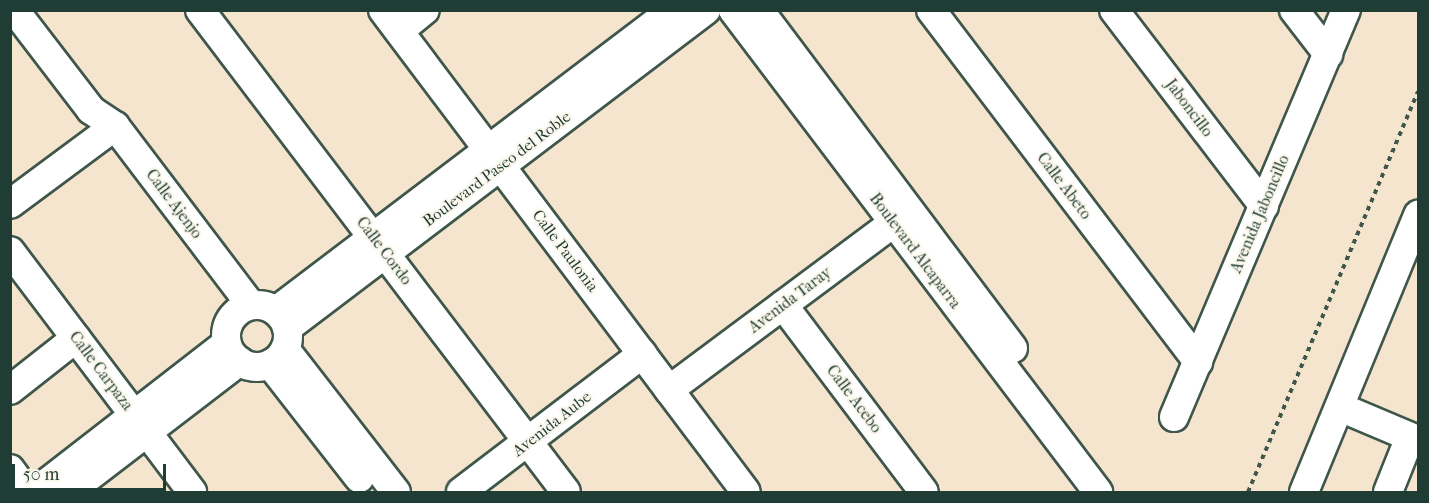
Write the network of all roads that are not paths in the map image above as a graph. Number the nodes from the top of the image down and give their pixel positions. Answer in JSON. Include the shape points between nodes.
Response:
{"nodes":[{"id":1,"x":200,"y":10,"type":"edge"},
{"id":2,"x":425,"y":10,"type":"edge"},
{"id":3,"x":672,"y":10,"type":"edge"},
{"id":4,"x":706,"y":10,"type":"edge"},
{"id":5,"x":733,"y":10,"type":"edge"},
{"id":6,"x":759,"y":10,"type":"edge"},
{"id":7,"x":931,"y":10,"type":"edge"},
{"id":8,"x":1114,"y":10,"type":"edge"},
{"id":9,"x":1294,"y":10,"type":"edge"},
{"id":10,"x":1346,"y":10,"type":"edge"},
{"id":11,"x":18,"y":16,"type":"edge"},
{"id":12,"x":391,"y":21,"type":"edge"},
{"id":13,"x":1328,"y":54,"type":"junction"},
{"id":14,"x":108,"y":132,"type":"junction"},
{"id":15,"x":494,"y":158,"type":"junction"},
{"id":16,"x":10,"y":204,"type":"edge"},
{"id":17,"x":1264,"y":206,"type":"junction"},
{"id":18,"x":1419,"y":215,"type":"edge"},
{"id":19,"x":902,"y":216,"type":"junction"},
{"id":20,"x":380,"y":245,"type":"junction"},
{"id":21,"x":10,"y":251,"type":"edge"},
{"id":22,"x":783,"y":305,"type":"junction"},
{"id":23,"x":267,"y":329,"type":"junction"},
{"id":24,"x":76,"y":338,"type":"junction"},
{"id":25,"x":233,"y":353,"type":"junction"},
{"id":26,"x":642,"y":354,"type":"junction"},
{"id":27,"x":1197,"y":362,"type":"junction"},
{"id":28,"x":10,"y":390,"type":"edge"},
{"id":29,"x":669,"y":390,"type":"junction"},
{"id":30,"x":1354,"y":413,"type":"dead end"},
{"id":31,"x":1174,"y":417,"type":"dead end"},
{"id":32,"x":142,"y":425,"type":"junction"},
{"id":33,"x":1414,"y":439,"type":"edge"},
{"id":34,"x":528,"y":442,"type":"junction"},
{"id":35,"x":10,"y":469,"type":"edge"},
{"id":36,"x":27,"y":492,"type":"edge"},
{"id":37,"x":35,"y":492,"type":"edge"},
{"id":38,"x":69,"y":492,"type":"edge"},
{"id":39,"x":192,"y":492,"type":"edge"},
{"id":40,"x":371,"y":492,"type":"edge"},
{"id":41,"x":396,"y":492,"type":"edge"},
{"id":42,"x":461,"y":492,"type":"edge"},
{"id":43,"x":566,"y":492,"type":"edge"},
{"id":44,"x":746,"y":492,"type":"edge"},
{"id":45,"x":924,"y":492,"type":"edge"},
{"id":46,"x":1098,"y":492,"type":"edge"},
{"id":47,"x":1119,"y":492,"type":"edge"},
{"id":48,"x":1304,"y":492,"type":"edge"},
{"id":49,"x":1388,"y":492,"type":"edge"}],
"edges":[{"from":1,"to":20,"type":"street","name":"Calle Cordo"},
{"from":2,"to":12,"type":"street"},
{"from":3,"to":15,"type":"street","name":"Boulevard Paseo del Roble"},
{"from":4,"to":15,"type":"street","name":"Boulevard Paseo del Roble"},
{"from":5,"to":19,"type":"street","name":"Boulevard Alcaparra"},
{"from":6,"to":19,"type":"street","name":"Boulevard Alcaparra"},
{"from":7,"to":27,"type":"street","name":"Calle Abeto"},
{"from":8,"to":17,"type":"street","name":"Jaboncillo"},
{"from":9,"to":13,"type":"street"},
{"from":10,"to":13,"type":"street","name":"Avenida Jaboncillo"},
{"from":11,"to":14,"type":"street","name":"Calle Ajenjo"},
{"from":12,"to":15,"type":"street","name":"Calle Paulonia"},
{"from":13,"to":17,"type":"street","name":"Avenida Jaboncillo"},
{"from":14,"to":16,"type":"street"},
{"from":14,"to":23,"type":"street","name":"Calle Ajenjo"},
{"from":15,"to":20,"type":"street","name":"Boulevard Paseo del Roble"},
{"from":15,"to":26,"type":"street","name":"Calle Paulonia"},
{"from":17,"to":27,"type":"street","name":"Avenida Jaboncillo"},
{"from":18,"to":48,"type":"street"},
{"from":19,"to":22,"type":"street","name":"Avenida Taray"},
{"from":19,"to":46,"type":"street","name":"Boulevard Alcaparra"},
{"from":19,"to":47,"type":"street","name":"Boulevard Alcaparra"},
{"from":20,"to":23,"type":"street","name":"Boulevard Paseo del Roble"},
{"from":20,"to":34,"type":"street","name":"Calle Cordo"},
{"from":21,"to":24,"type":"street","name":"Calle Carpaza"},
{"from":22,"to":29,"type":"street","name":"Avenida Taray"},
{"from":22,"to":45,"type":"street","name":"Calle Acebo"},
{"from":23,"to":25,"type":"street"},
{"from":23,"to":25,"type":"street"},
{"from":23,"to":40,"type":"street","name":"Calle Ajenjo"},
{"from":23,"to":41,"type":"street","name":"Calle Ajenjo"},
{"from":24,"to":28,"type":"street"},
{"from":24,"to":32,"type":"street","name":"Calle Carpaza"},
{"from":25,"to":32,"type":"street"},
{"from":26,"to":29,"type":"street","name":"Calle Paulonia"},
{"from":26,"to":34,"type":"street","name":"Avenida Aube"},
{"from":27,"to":31,"type":"street","name":"Avenida Jaboncillo"},
{"from":29,"to":44,"type":"street","name":"Calle Paulonia"},
{"from":30,"to":33,"type":"street"},
{"from":32,"to":37,"type":"street"},
{"from":32,"to":38,"type":"street"},
{"from":32,"to":39,"type":"street","name":"Calle Carpaza"},
{"from":33,"to":49,"type":"street"},
{"from":34,"to":42,"type":"street","name":"Avenida Aube"},
{"from":34,"to":43,"type":"street","name":"Calle Cordo"},
{"from":35,"to":36,"type":"street"}]}
